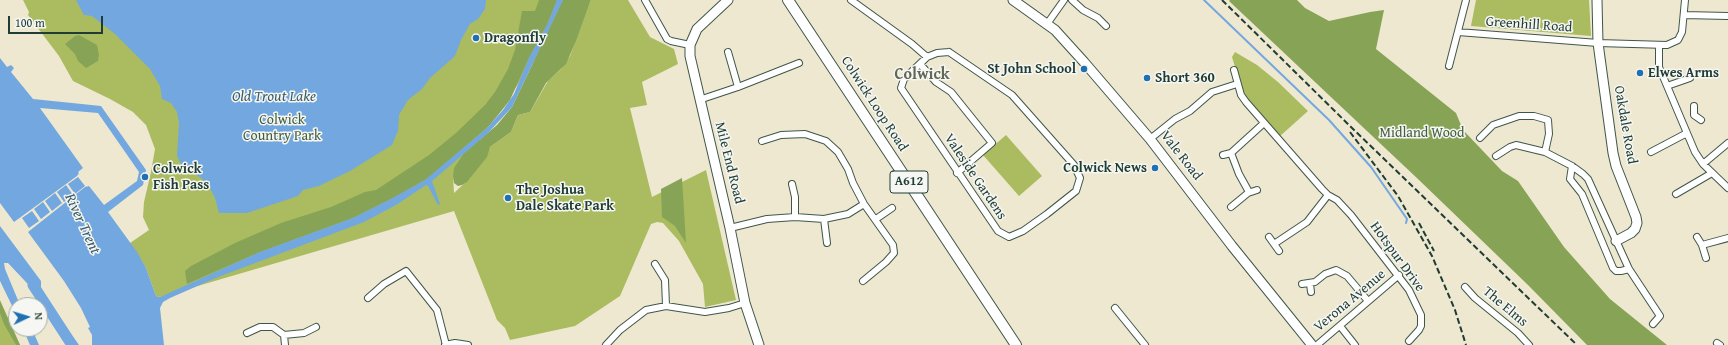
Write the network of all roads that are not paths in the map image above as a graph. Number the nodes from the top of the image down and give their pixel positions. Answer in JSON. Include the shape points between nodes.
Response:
{"nodes":[{"id":1,"x":645,"y":0,"type":"edge"},
{"id":2,"x":728,"y":0,"type":"edge"},
{"id":3,"x":788,"y":0,"type":"edge"},
{"id":4,"x":794,"y":0,"type":"edge"},
{"id":5,"x":851,"y":0,"type":"edge"},
{"id":6,"x":1013,"y":0,"type":"edge"},
{"id":7,"x":1064,"y":0,"type":"edge"},
{"id":8,"x":1072,"y":0,"type":"edge"},
{"id":9,"x":1466,"y":0,"type":"edge"},
{"id":10,"x":1596,"y":0,"type":"edge"},
{"id":11,"x":1685,"y":0,"type":"edge"},
{"id":12,"x":1684,"y":15,"type":"junction"},
{"id":13,"x":1728,"y":16,"type":"edge"},
{"id":14,"x":801,"y":19,"type":"junction"},
{"id":15,"x":1047,"y":24,"type":"junction"},
{"id":16,"x":1106,"y":26,"type":"dead end"},
{"id":17,"x":1458,"y":32,"type":"junction"},
{"id":18,"x":1598,"y":43,"type":"junction"},
{"id":19,"x":690,"y":45,"type":"junction"},
{"id":20,"x":1659,"y":45,"type":"junction"},
{"id":21,"x":728,"y":52,"type":"dead end"},
{"id":22,"x":927,"y":57,"type":"junction"},
{"id":23,"x":799,"y":64,"type":"dead end"},
{"id":24,"x":920,"y":64,"type":"junction"},
{"id":25,"x":1449,"y":66,"type":"dead end"},
{"id":26,"x":1234,"y":70,"type":"dead end"},
{"id":27,"x":1690,"y":78,"type":"dead end"},
{"id":28,"x":1237,"y":84,"type":"junction"},
{"id":29,"x":1667,"y":86,"type":"junction"},
{"id":30,"x":738,"y":87,"type":"junction"},
{"id":31,"x":699,"y":100,"type":"junction"},
{"id":32,"x":1694,"y":106,"type":"dead end"},
{"id":33,"x":1694,"y":115,"type":"junction"},
{"id":34,"x":1682,"y":120,"type":"junction"},
{"id":35,"x":1701,"y":120,"type":"dead end"},
{"id":36,"x":1264,"y":123,"type":"junction"},
{"id":37,"x":1687,"y":133,"type":"junction"},
{"id":38,"x":1480,"y":138,"type":"dead end"},
{"id":39,"x":1150,"y":139,"type":"junction"},
{"id":40,"x":762,"y":141,"type":"dead end"},
{"id":41,"x":1655,"y":142,"type":"dead end"},
{"id":42,"x":1728,"y":143,"type":"edge"},
{"id":43,"x":1658,"y":148,"type":"junction"},
{"id":44,"x":1545,"y":152,"type":"junction"},
{"id":45,"x":1651,"y":152,"type":"dead end"},
{"id":46,"x":1231,"y":153,"type":"junction"},
{"id":47,"x":1223,"y":154,"type":"dead end"},
{"id":48,"x":1496,"y":156,"type":"dead end"},
{"id":49,"x":1703,"y":164,"type":"junction"},
{"id":50,"x":1572,"y":166,"type":"junction"},
{"id":51,"x":957,"y":173,"type":"junction"},
{"id":52,"x":1712,"y":173,"type":"junction"},
{"id":53,"x":792,"y":184,"type":"dead end"},
{"id":54,"x":1728,"y":188,"type":"edge"},
{"id":55,"x":1257,"y":190,"type":"dead end"},
{"id":56,"x":1249,"y":192,"type":"junction"},
{"id":57,"x":1676,"y":194,"type":"dead end"},
{"id":58,"x":1328,"y":196,"type":"junction"},
{"id":59,"x":864,"y":204,"type":"junction"},
{"id":60,"x":1231,"y":207,"type":"dead end"},
{"id":61,"x":892,"y":208,"type":"dead end"},
{"id":62,"x":795,"y":217,"type":"junction"},
{"id":63,"x":824,"y":219,"type":"junction"},
{"id":64,"x":876,"y":219,"type":"junction"},
{"id":65,"x":730,"y":228,"type":"junction"},
{"id":66,"x":1269,"y":237,"type":"dead end"},
{"id":67,"x":1697,"y":237,"type":"dead end"},
{"id":68,"x":1728,"y":238,"type":"edge"},
{"id":69,"x":1616,"y":240,"type":"junction"},
{"id":70,"x":827,"y":243,"type":"dead end"},
{"id":71,"x":1274,"y":244,"type":"junction"},
{"id":72,"x":1702,"y":245,"type":"junction"},
{"id":73,"x":1279,"y":251,"type":"dead end"},
{"id":74,"x":1706,"y":258,"type":"dead end"},
{"id":75,"x":656,"y":264,"type":"dead end"},
{"id":76,"x":1629,"y":269,"type":"junction"},
{"id":77,"x":1399,"y":275,"type":"junction"},
{"id":78,"x":863,"y":281,"type":"dead end"},
{"id":79,"x":1302,"y":284,"type":"dead end"},
{"id":80,"x":1310,"y":284,"type":"junction"},
{"id":81,"x":1465,"y":287,"type":"dead end"},
{"id":82,"x":1311,"y":292,"type":"dead end"},
{"id":83,"x":368,"y":298,"type":"dead end"},
{"id":84,"x":1368,"y":301,"type":"junction"},
{"id":85,"x":745,"y":303,"type":"junction"},
{"id":86,"x":666,"y":306,"type":"junction"},
{"id":87,"x":1115,"y":308,"type":"dead end"},
{"id":88,"x":1653,"y":324,"type":"dead end"},
{"id":89,"x":248,"y":325,"type":"dead end"},
{"id":90,"x":1340,"y":326,"type":"junction"},
{"id":91,"x":316,"y":327,"type":"dead end"},
{"id":92,"x":284,"y":335,"type":"junction"},
{"id":93,"x":1409,"y":341,"type":"dead end"},
{"id":94,"x":285,"y":345,"type":"edge"},
{"id":95,"x":445,"y":345,"type":"edge"},
{"id":96,"x":468,"y":345,"type":"edge"},
{"id":97,"x":606,"y":345,"type":"edge"},
{"id":98,"x":759,"y":345,"type":"edge"},
{"id":99,"x":1016,"y":345,"type":"edge"},
{"id":100,"x":1145,"y":345,"type":"edge"},
{"id":101,"x":1312,"y":345,"type":"edge"},
{"id":102,"x":1317,"y":345,"type":"edge"},
{"id":103,"x":1355,"y":345,"type":"edge"},
{"id":104,"x":1529,"y":345,"type":"edge"}],
"edges":[{"from":1,"to":19,"type":"street","via":[[667,38]]},
{"from":2,"to":19,"type":"street","via":[[697,29]]},
{"from":3,"to":14,"type":"main road","name":"Colwick Loop Road","number":"A612"},
{"from":4,"to":14,"type":"main road","name":"Colwick Loop Road","number":"A612"},
{"from":5,"to":22,"type":"street"},
{"from":6,"to":15,"type":"street","name":"Vale Road"},
{"from":7,"to":15,"type":"street"},
{"from":8,"to":16,"type":"street"},
{"from":9,"to":17,"type":"street"},
{"from":10,"to":18,"type":"street","name":"Oakdale Road"},
{"from":11,"to":12,"type":"street"},
{"from":12,"to":13,"type":"street"},
{"from":12,"to":20,"type":"street","name":"Greenhill Road","via":[[1682,32],[1678,40],[1670,45]]},
{"from":14,"to":99,"type":"main road","name":"Colwick Loop Road","number":"A612"},
{"from":15,"to":39,"type":"street","name":"Vale Road","via":[[1068,44]]},
{"from":17,"to":18,"type":"street","name":"Greenhill Road"},
{"from":17,"to":25,"type":"street"},
{"from":18,"to":20,"type":"street","name":"Greenhill Road"},
{"from":18,"to":69,"type":"street","name":"Oakdale Road","via":[[1613,153],[1637,223],[1635,230]]},
{"from":19,"to":31,"type":"street","name":"Mile End Road"},
{"from":20,"to":29,"type":"street","via":[[1659,67]]},
{"from":21,"to":30,"type":"street","via":[[734,62]]},
{"from":22,"to":24,"type":"street","name":"Valeside Gardens"},
{"from":22,"to":51,"type":"street","name":"Valeside Gardens","via":[[949,52],[1012,95],[1074,165],[1080,178],[1076,191],[1023,232],[1009,237],[998,231]]},
{"from":23,"to":30,"type":"street","via":[[791,63]]},
{"from":24,"to":51,"type":"street","name":"Valeside Gardens","via":[[904,79],[901,88]]},
{"from":24,"to":51,"type":"street","via":[[936,82],[951,92],[992,143]]},
{"from":26,"to":28,"type":"street","name":"Hotspur Drive"},
{"from":27,"to":29,"type":"street"},
{"from":28,"to":36,"type":"street","name":"Hotspur Drive","via":[[1246,102]]},
{"from":28,"to":39,"type":"street","via":[[1212,92]]},
{"from":29,"to":34,"type":"street"},
{"from":30,"to":31,"type":"street"},
{"from":31,"to":65,"type":"street","name":"Mile End Road"},
{"from":32,"to":33,"type":"street"},
{"from":33,"to":34,"type":"street"},
{"from":33,"to":35,"type":"street"},
{"from":34,"to":37,"type":"street"},
{"from":36,"to":46,"type":"street"},
{"from":36,"to":58,"type":"street","name":"Hotspur Drive"},
{"from":37,"to":43,"type":"street"},
{"from":37,"to":49,"type":"street"},
{"from":38,"to":44,"type":"street","via":[[1493,125],[1519,116],[1534,116],[1548,120],[1549,134]]},
{"from":39,"to":101,"type":"street","name":"Vale Road"},
{"from":40,"to":59,"type":"street","via":[[781,135],[805,134],[826,141],[838,152]]},
{"from":41,"to":43,"type":"street"},
{"from":42,"to":49,"type":"street"},
{"from":43,"to":45,"type":"street"},
{"from":44,"to":48,"type":"street","via":[[1516,145]]},
{"from":44,"to":50,"type":"street"},
{"from":46,"to":47,"type":"street"},
{"from":46,"to":56,"type":"street"},
{"from":49,"to":52,"type":"street"},
{"from":50,"to":69,"type":"street","via":[[1588,179]]},
{"from":50,"to":76,"type":"street","via":[[1570,179],[1582,194],[1613,268],[1616,271]]},
{"from":52,"to":54,"type":"street"},
{"from":52,"to":57,"type":"street"},
{"from":53,"to":62,"type":"street"},
{"from":55,"to":56,"type":"street"},
{"from":56,"to":60,"type":"street"},
{"from":58,"to":71,"type":"street","via":[[1307,222]]},
{"from":58,"to":77,"type":"street","name":"Hotspur Drive","via":[[1337,200],[1351,214]]},
{"from":59,"to":63,"type":"street","via":[[848,214]]},
{"from":59,"to":64,"type":"street"},
{"from":61,"to":64,"type":"street"},
{"from":62,"to":63,"type":"street"},
{"from":62,"to":65,"type":"street","via":[[767,219]]},
{"from":63,"to":70,"type":"street"},
{"from":64,"to":78,"type":"street","via":[[893,245],[894,253]]},
{"from":65,"to":85,"type":"street","name":"Mile End Road"},
{"from":66,"to":71,"type":"street"},
{"from":67,"to":72,"type":"street"},
{"from":68,"to":72,"type":"street"},
{"from":69,"to":76,"type":"street"},
{"from":71,"to":73,"type":"street"},
{"from":72,"to":74,"type":"street"},
{"from":75,"to":86,"type":"street","via":[[665,280]]},
{"from":76,"to":88,"type":"street","via":[[1660,316]]},
{"from":77,"to":84,"type":"street","name":"Verona Avenue"},
{"from":77,"to":93,"type":"street","name":"Hotspur Drive","via":[[1421,315],[1419,330]]},
{"from":79,"to":80,"type":"street"},
{"from":80,"to":82,"type":"street"},
{"from":80,"to":84,"type":"street","via":[[1336,270],[1347,276]]},
{"from":81,"to":104,"type":"street","name":"The Elms"},
{"from":83,"to":95,"type":"street","via":[[384,284],[406,271],[437,310]]},
{"from":84,"to":90,"type":"street","name":"Verona Avenue"},
{"from":85,"to":86,"type":"street","via":[[705,312]]},
{"from":85,"to":98,"type":"street","name":"Mile End Road"},
{"from":86,"to":97,"type":"street","via":[[646,310],[620,330]]},
{"from":87,"to":100,"type":"street"},
{"from":89,"to":92,"type":"street","via":[[249,332],[260,327],[274,326]]},
{"from":90,"to":102,"type":"street","name":"Verona Avenue"},
{"from":90,"to":103,"type":"street"},
{"from":91,"to":92,"type":"street","via":[[304,333]]},
{"from":92,"to":94,"type":"street"},
{"from":95,"to":96,"type":"street"}]}
